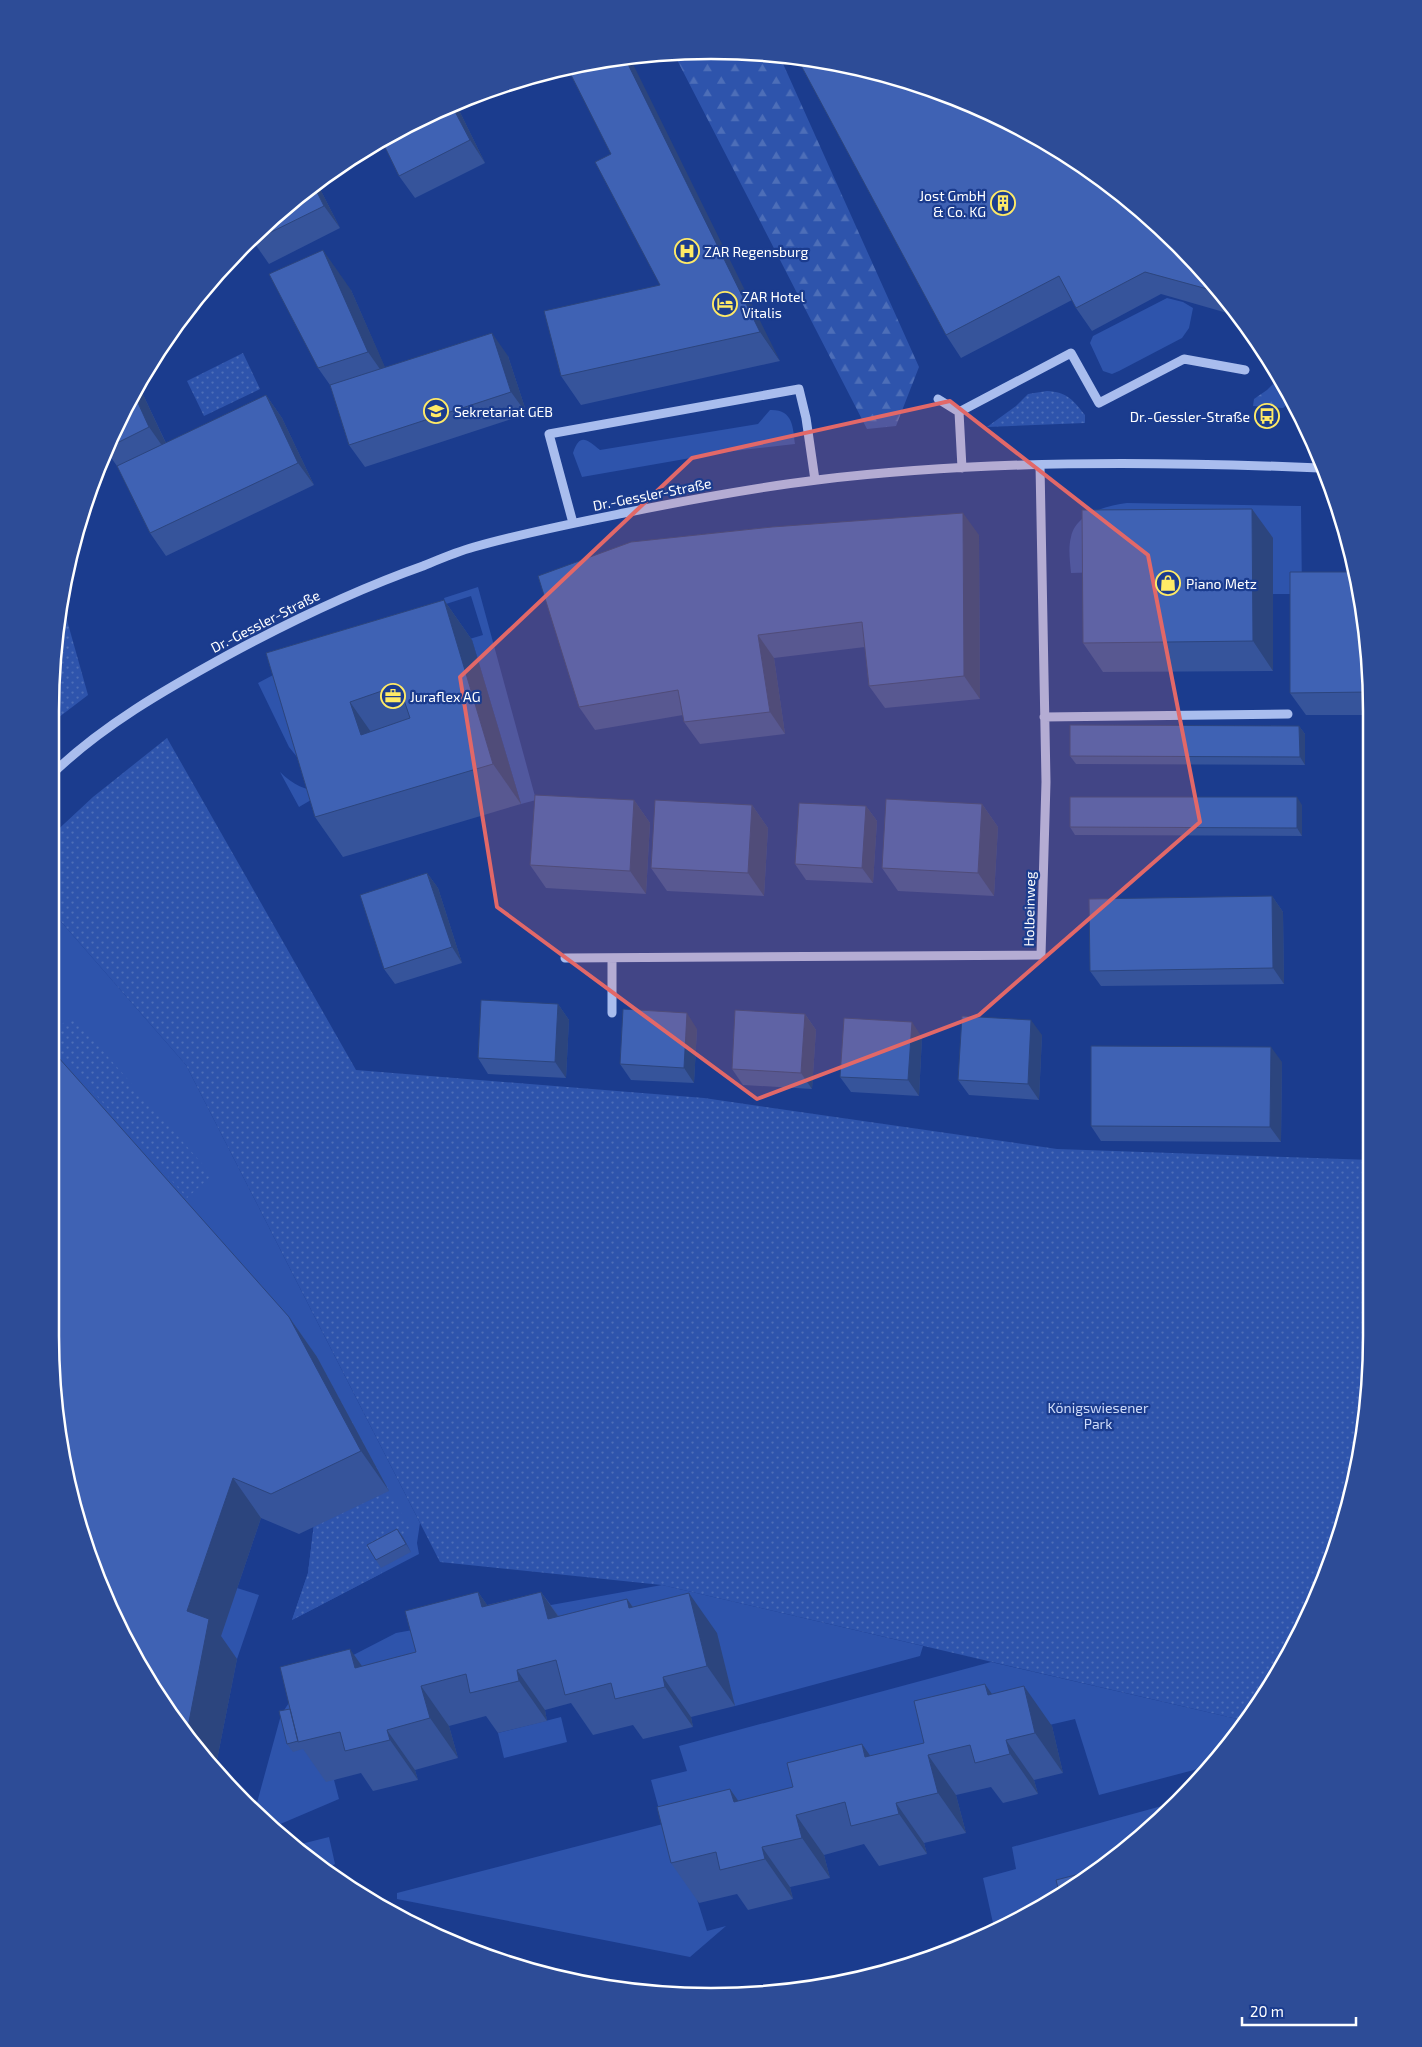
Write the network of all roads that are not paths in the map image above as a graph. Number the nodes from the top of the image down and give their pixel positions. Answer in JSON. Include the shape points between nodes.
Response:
{"nodes":[{"id":1,"x":1245,"y":370,"type":"dead end"},
{"id":2,"x":938,"y":399,"type":"dead end"},
{"id":3,"x":958,"y":412,"type":"junction"},
{"id":4,"x":1040,"y":465,"type":"junction"},
{"id":5,"x":962,"y":468,"type":"junction"},
{"id":6,"x":1317,"y":468,"type":"edge"},
{"id":7,"x":816,"y":480,"type":"junction"},
{"id":8,"x":573,"y":523,"type":"junction"},
{"id":9,"x":1288,"y":714,"type":"edge"},
{"id":10,"x":1044,"y":717,"type":"junction"},
{"id":11,"x":59,"y":769,"type":"edge"},
{"id":12,"x":565,"y":958,"type":"dead end"},
{"id":13,"x":612,"y":958,"type":"junction"},
{"id":14,"x":612,"y":1012,"type":"dead end"}],
"edges":[{"from":1,"to":3,"type":"street","via":[[1184,359],[1099,402],[1071,353]]},
{"from":2,"to":3,"type":"street"},
{"from":3,"to":5,"type":"street"},
{"from":4,"to":5,"type":"street","name":"Dr.-Gessler-Straße"},
{"from":4,"to":6,"type":"street","name":"Dr.-Gessler-Straße","via":[[1225,464]]},
{"from":4,"to":10,"type":"street","name":"Holbeinweg"},
{"from":5,"to":7,"type":"street","name":"Dr.-Gessler-Straße"},
{"from":7,"to":8,"type":"street","name":"Dr.-Gessler-Straße","via":[[686,500]]},
{"from":7,"to":8,"type":"street","via":[[798,389],[689,408],[548,434]]},
{"from":8,"to":11,"type":"street","name":"Dr.-Gessler-Straße","via":[[471,548],[385,579],[270,632],[188,677],[109,728]]},
{"from":9,"to":10,"type":"street"},
{"from":10,"to":13,"type":"street","name":"Holbeinweg","via":[[1046,782],[1041,955]]},
{"from":12,"to":13,"type":"street","name":"Holbeinweg"},
{"from":13,"to":14,"type":"street"}]}
